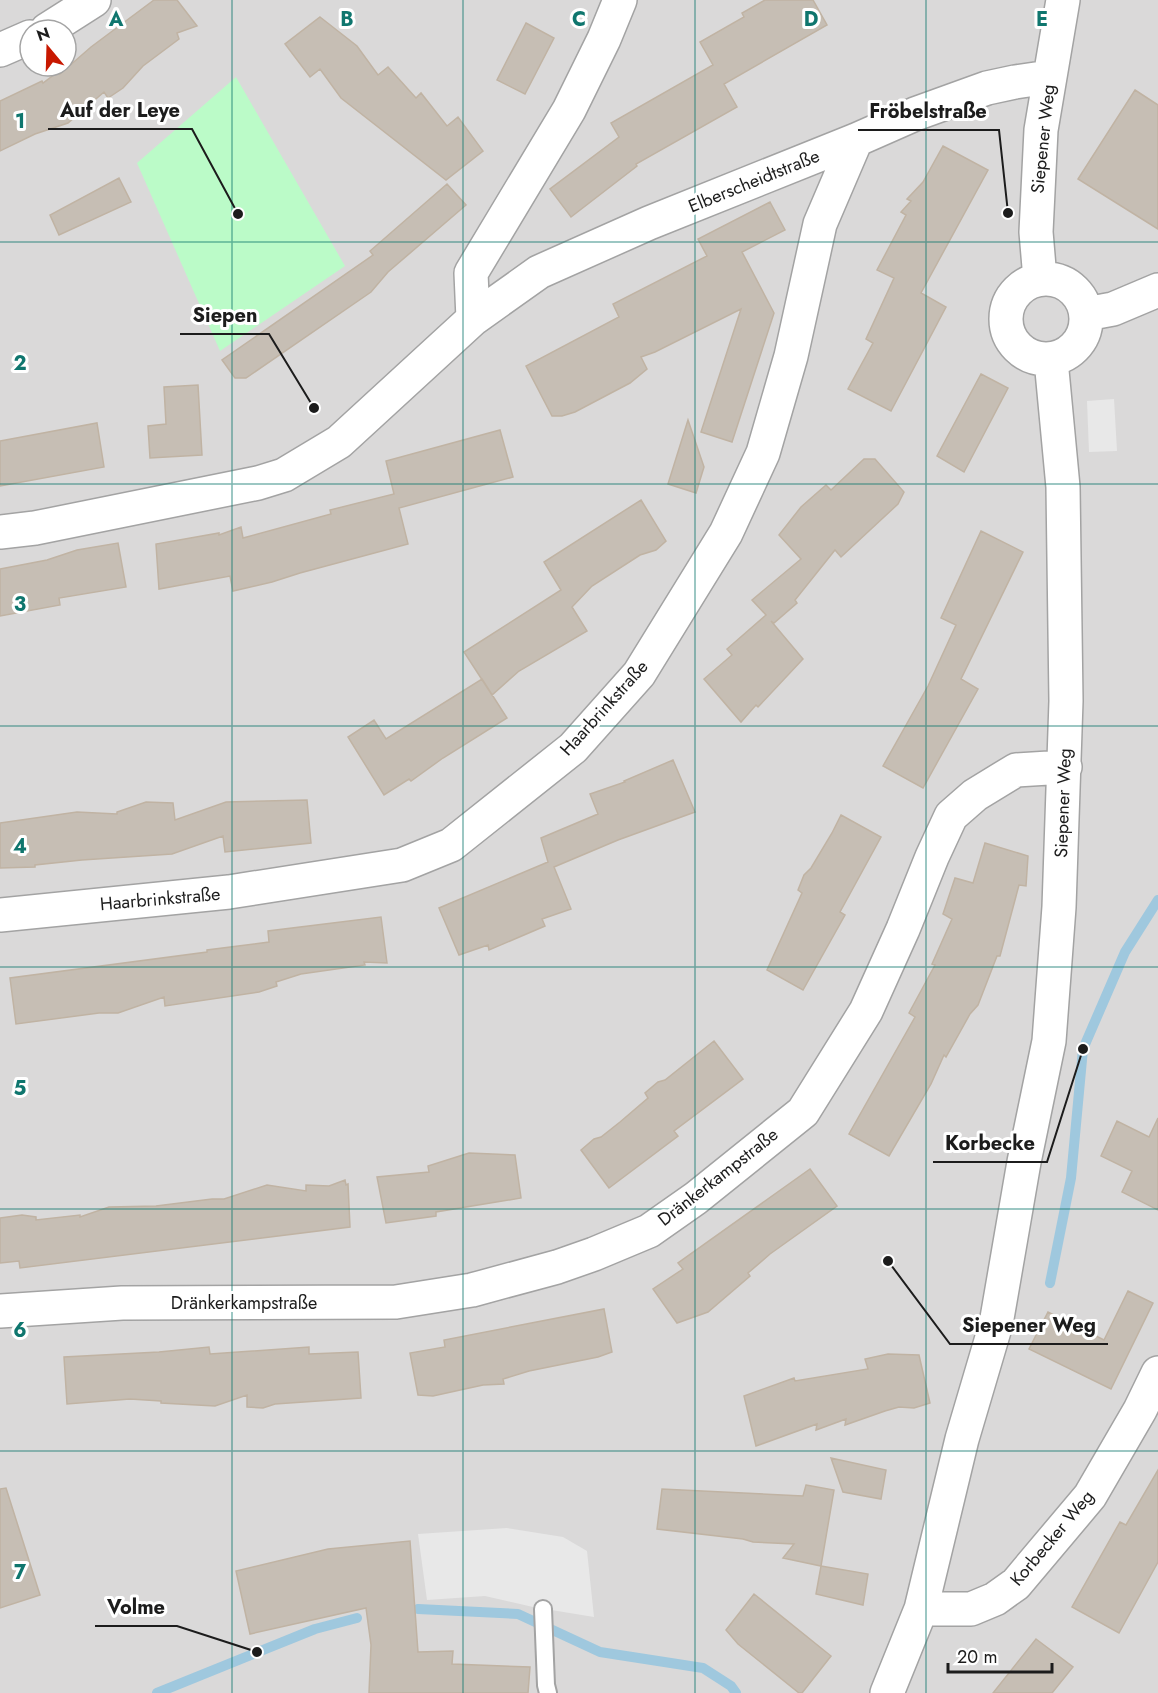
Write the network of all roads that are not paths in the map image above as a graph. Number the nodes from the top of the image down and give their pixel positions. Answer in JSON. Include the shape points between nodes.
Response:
{"nodes":[{"id":1,"x":94,"y":0,"type":"edge"},
{"id":2,"x":620,"y":0,"type":"edge"},
{"id":3,"x":1063,"y":0,"type":"edge"},
{"id":4,"x":65,"y":18,"type":"edge"},
{"id":5,"x":18,"y":42,"type":"edge"},
{"id":6,"x":0,"y":50,"type":"edge"},
{"id":7,"x":1049,"y":77,"type":"junction"},
{"id":8,"x":856,"y":140,"type":"junction"},
{"id":9,"x":1040,"y":279,"type":"junction"},
{"id":10,"x":1158,"y":290,"type":"edge"},
{"id":11,"x":1086,"y":314,"type":"junction"},
{"id":12,"x":473,"y":319,"type":"junction"},
{"id":13,"x":1051,"y":360,"type":"junction"},
{"id":14,"x":0,"y":532,"type":"edge"},
{"id":15,"x":1065,"y":767,"type":"junction"},
{"id":16,"x":0,"y":915,"type":"edge"},
{"id":17,"x":0,"y":1311,"type":"edge"},
{"id":18,"x":1158,"y":1373,"type":"edge"},
{"id":19,"x":543,"y":1609,"type":"dead end"},
{"id":20,"x":921,"y":1609,"type":"junction"},
{"id":21,"x":548,"y":1693,"type":"edge"},
{"id":22,"x":887,"y":1693,"type":"edge"}],
"edges":[{"from":1,"to":4,"type":"street"},
{"from":2,"to":12,"type":"street","via":[[569,110],[471,273]]},
{"from":3,"to":7,"type":"street","name":"Siepener Weg"},
{"from":5,"to":6,"type":"street"},
{"from":7,"to":8,"type":"street","name":"Elberscheidtstraße","via":[[987,88]]},
{"from":7,"to":9,"type":"street","name":"Siepener Weg","via":[[1041,130],[1037,209]]},
{"from":8,"to":12,"type":"street","name":"Elberscheidtstraße","via":[[539,272]]},
{"from":8,"to":16,"type":"street","name":"Haarbrinkstraße","via":[[820,224],[791,356],[763,453],[740,503],[726,533],[639,674],[573,748],[451,845],[402,865],[229,892]]},
{"from":9,"to":11,"type":"street","via":[[1056,280],[1070,287],[1082,299]]},
{"from":9,"to":13,"type":"street","via":[[1024,285],[1011,298],[1006,314],[1007,331],[1017,348],[1032,357]]},
{"from":10,"to":11,"type":"street","via":[[1113,309]]},
{"from":11,"to":13,"type":"street","via":[[1085,330],[1078,344]]},
{"from":12,"to":14,"type":"street","name":"Elberscheidtstraße","via":[[339,442],[284,475]]},
{"from":13,"to":15,"type":"street","name":"Siepener Weg","via":[[1064,487]]},
{"from":15,"to":17,"type":"street","name":"Dränkerkampstraße","via":[[1016,770],[975,795],[951,816],[866,1011],[803,1112],[649,1231],[546,1270],[472,1290],[396,1302],[122,1303]]},
{"from":15,"to":20,"type":"street","name":"Siepener Weg","via":[[1048,1041],[996,1324],[962,1439]]},
{"from":18,"to":20,"type":"street","name":"Korbecker Weg","via":[[1090,1496],[1016,1584],[971,1609]]},
{"from":19,"to":21,"type":"lane"},
{"from":20,"to":22,"type":"street","name":"Siepener Weg"}]}
